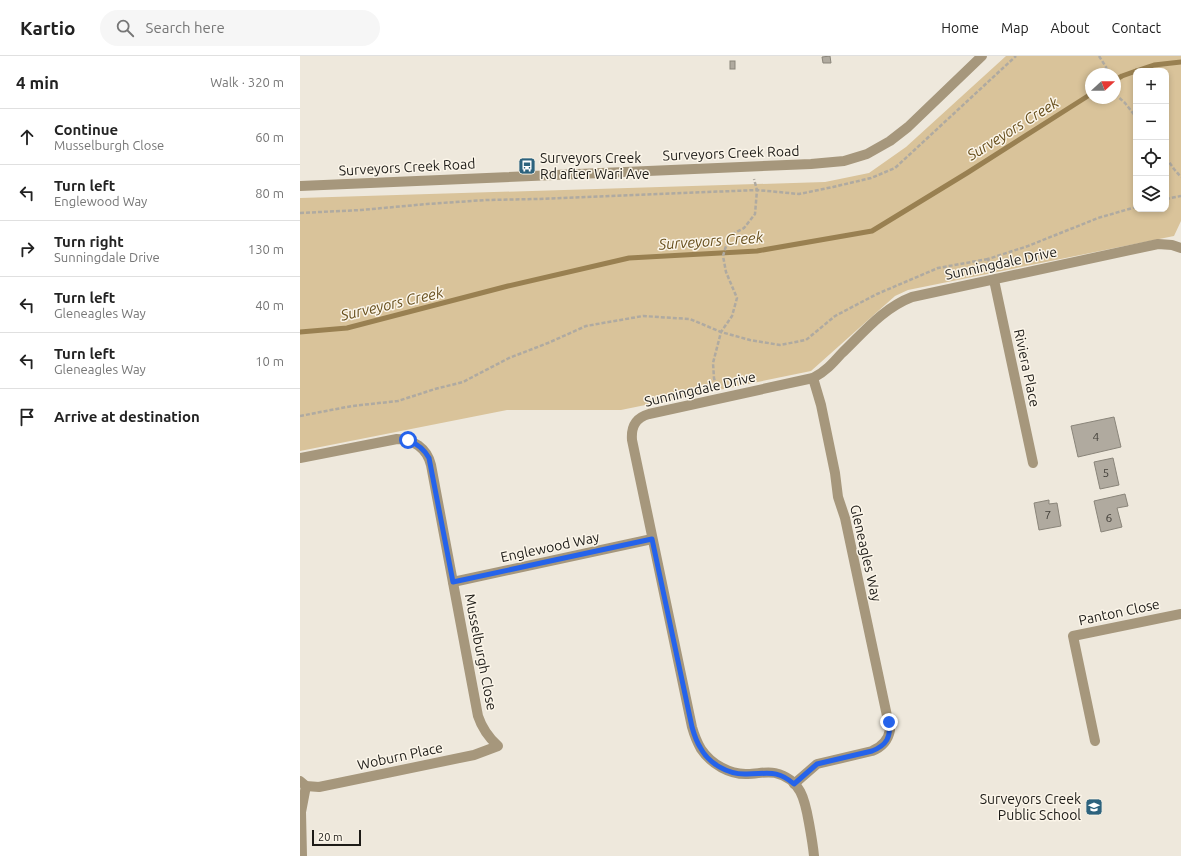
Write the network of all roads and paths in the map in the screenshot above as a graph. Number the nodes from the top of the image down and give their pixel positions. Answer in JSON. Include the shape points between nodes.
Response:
{"nodes":[{"id":1,"x":982,"y":56,"type":"edge"},
{"id":2,"x":1099,"y":56,"type":"edge"},
{"id":3,"x":1106,"y":68,"type":"edge"},
{"id":4,"x":1121,"y":99,"type":"edge"},
{"id":5,"x":1133,"y":113,"type":"edge"},
{"id":6,"x":1169,"y":162,"type":"edge"},
{"id":7,"x":1181,"y":177,"type":"edge"},
{"id":8,"x":754,"y":179,"type":"dead end"},
{"id":9,"x":300,"y":186,"type":"edge"},
{"id":10,"x":1181,"y":196,"type":"edge"},
{"id":11,"x":1169,"y":198,"type":"edge"},
{"id":12,"x":1133,"y":208,"type":"edge"},
{"id":13,"x":1181,"y":248,"type":"edge"},
{"id":14,"x":988,"y":259,"type":"junction"},
{"id":15,"x":994,"y":280,"type":"junction"},
{"id":16,"x":721,"y":332,"type":"junction"},
{"id":17,"x":813,"y":378,"type":"junction"},
{"id":18,"x":720,"y":399,"type":"junction"},
{"id":19,"x":300,"y":416,"type":"edge"},
{"id":20,"x":300,"y":458,"type":"edge"},
{"id":21,"x":1033,"y":463,"type":"dead end"},
{"id":22,"x":652,"y":539,"type":"junction"},
{"id":23,"x":453,"y":582,"type":"junction"},
{"id":24,"x":1181,"y":614,"type":"edge"},
{"id":25,"x":1095,"y":741,"type":"dead end"},
{"id":26,"x":498,"y":746,"type":"joint"},
{"id":27,"x":303,"y":784,"type":"edge"},
{"id":28,"x":794,"y":784,"type":"junction"},
{"id":29,"x":302,"y":856,"type":"edge"},
{"id":30,"x":814,"y":856,"type":"edge"}],
"edges":[{"from":1,"to":9,"type":"street","name":"Surveyors Creek Road","via":[[902,132],[867,154],[844,161]]},
{"from":2,"to":3,"type":"path"},
{"from":4,"to":5,"type":"path"},
{"from":6,"to":7,"type":"path"},
{"from":8,"to":16,"type":"path","via":[[757,190],[755,214],[744,228],[729,236],[723,256],[736,298],[732,316]]},
{"from":10,"to":11,"type":"path"},
{"from":12,"to":14,"type":"path","via":[[1098,218]]},
{"from":13,"to":15,"type":"street","name":"Sunningdale Drive","via":[[1158,244]]},
{"from":14,"to":15,"type":"path"},
{"from":14,"to":16,"type":"path","via":[[938,268],[877,294],[835,316],[806,340],[780,345]]},
{"from":15,"to":17,"type":"street","name":"Sunningdale Drive","via":[[921,294],[897,304],[876,320],[826,370]]},
{"from":15,"to":21,"type":"street","name":"Riviera Place"},
{"from":16,"to":18,"type":"path","via":[[713,363]]},
{"from":16,"to":19,"type":"path","via":[[690,319],[643,316],[586,326],[509,358],[463,382],[435,388],[398,401]]},
{"from":17,"to":18,"type":"street","name":"Sunningdale Drive"},
{"from":17,"to":28,"type":"street","name":"Gleneagles Way","via":[[893,735],[885,744],[872,751],[817,764]]},
{"from":18,"to":22,"type":"street","name":"Sunningdale Drive","via":[[644,416],[636,420],[632,428],[632,440]]},
{"from":20,"to":23,"type":"street","name":"Musselburgh Close","via":[[397,439],[408,440],[420,446],[429,458]]},
{"from":22,"to":23,"type":"street","name":"Englewood Way"},
{"from":22,"to":28,"type":"street","name":"Sunningdale Drive","via":[[692,727],[700,747],[712,762],[725,770],[743,774],[776,773]]},
{"from":23,"to":26,"type":"street","name":"Musselburgh Close","via":[[478,716],[488,736]]},
{"from":24,"to":25,"type":"street","name":"Panton Close","via":[[1073,636]]},
{"from":26,"to":27,"type":"street","name":"Woburn Place","via":[[459,758],[319,787]]},
{"from":27,"to":29,"type":"street","name":"Woburn Place"},
{"from":28,"to":30,"type":"street","name":"Sunningdale Drive","via":[[805,800]]}]}
